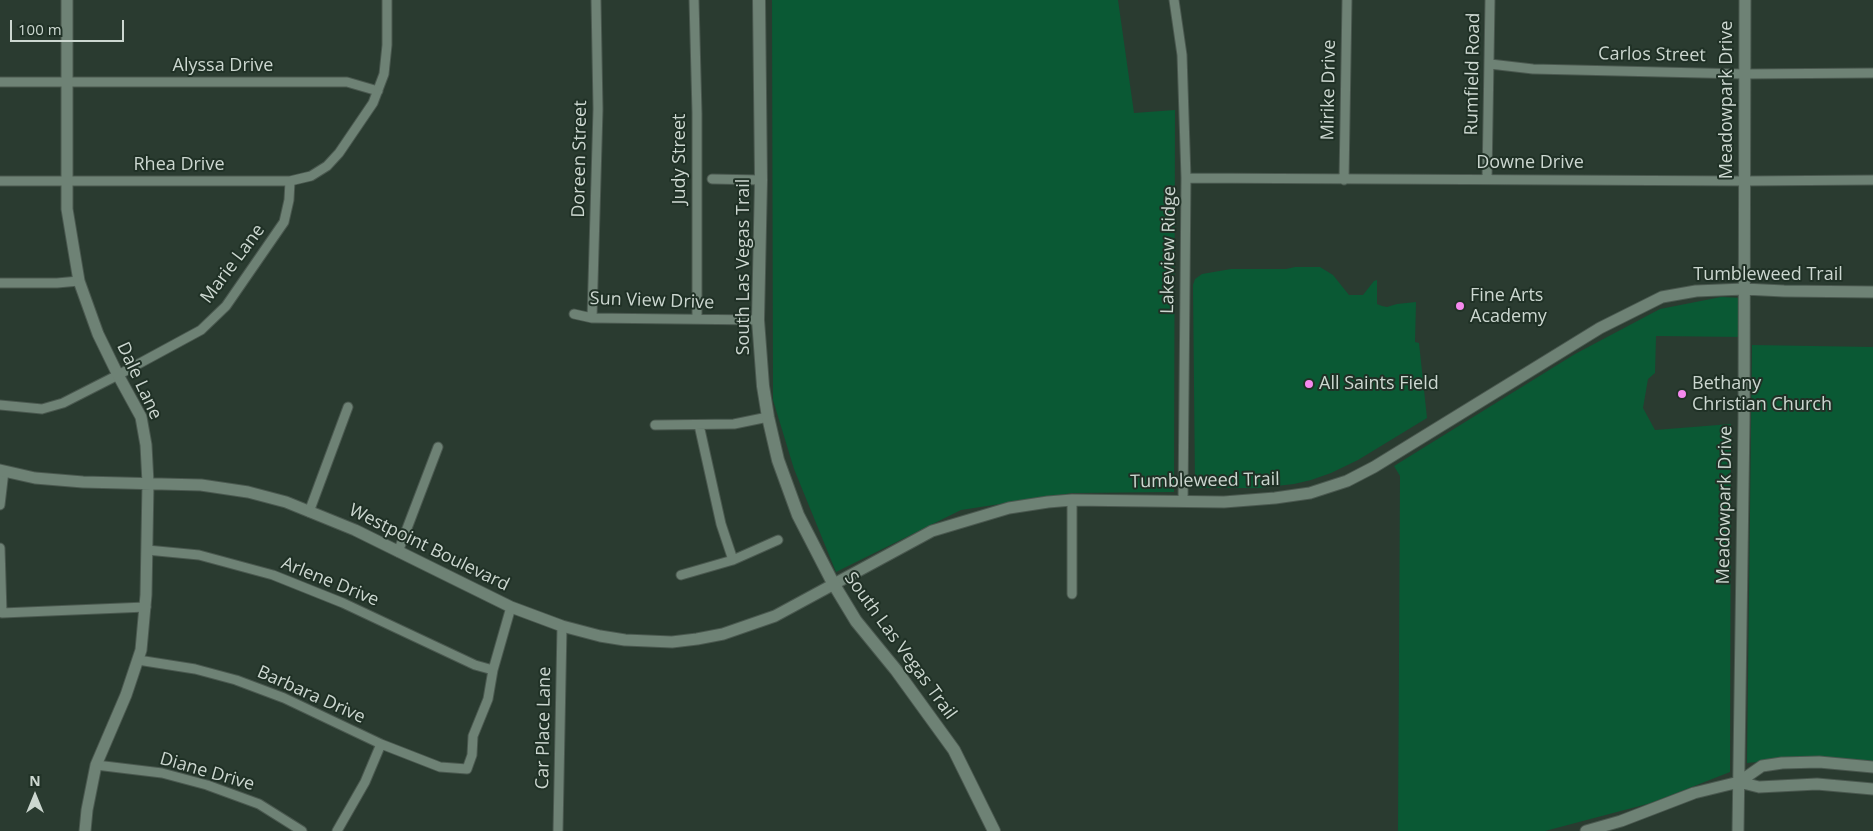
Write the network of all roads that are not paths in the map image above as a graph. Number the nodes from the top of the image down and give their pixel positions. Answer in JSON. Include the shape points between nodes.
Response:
{"nodes":[{"id":1,"x":67,"y":0,"type":"edge"},
{"id":2,"x":387,"y":0,"type":"edge"},
{"id":3,"x":596,"y":0,"type":"edge"},
{"id":4,"x":694,"y":0,"type":"edge"},
{"id":5,"x":759,"y":0,"type":"edge"},
{"id":6,"x":1174,"y":0,"type":"edge"},
{"id":7,"x":1347,"y":0,"type":"edge"},
{"id":8,"x":1490,"y":0,"type":"edge"},
{"id":9,"x":1745,"y":0,"type":"edge"},
{"id":10,"x":1490,"y":64,"type":"junction"},
{"id":11,"x":1873,"y":73,"type":"edge"},
{"id":12,"x":1744,"y":74,"type":"junction"},
{"id":13,"x":0,"y":82,"type":"edge"},
{"id":14,"x":67,"y":82,"type":"junction"},
{"id":15,"x":378,"y":91,"type":"junction"},
{"id":16,"x":1186,"y":178,"type":"junction"},
{"id":17,"x":712,"y":179,"type":"dead end"},
{"id":18,"x":1487,"y":179,"type":"junction"},
{"id":19,"x":761,"y":180,"type":"junction"},
{"id":20,"x":1344,"y":180,"type":"junction"},
{"id":21,"x":1873,"y":180,"type":"edge"},
{"id":22,"x":0,"y":181,"type":"edge"},
{"id":23,"x":67,"y":181,"type":"junction"},
{"id":24,"x":290,"y":181,"type":"junction"},
{"id":25,"x":1744,"y":181,"type":"junction"},
{"id":26,"x":79,"y":281,"type":"junction"},
{"id":27,"x":0,"y":283,"type":"edge"},
{"id":28,"x":1744,"y":289,"type":"junction"},
{"id":29,"x":1873,"y":292,"type":"edge"},
{"id":30,"x":574,"y":314,"type":"dead end"},
{"id":31,"x":592,"y":318,"type":"junction"},
{"id":32,"x":697,"y":319,"type":"junction"},
{"id":33,"x":758,"y":320,"type":"junction"},
{"id":34,"x":118,"y":375,"type":"junction"},
{"id":35,"x":0,"y":405,"type":"edge"},
{"id":36,"x":348,"y":407,"type":"dead end"},
{"id":37,"x":768,"y":417,"type":"junction"},
{"id":38,"x":655,"y":425,"type":"dead end"},
{"id":39,"x":699,"y":425,"type":"junction"},
{"id":40,"x":438,"y":447,"type":"dead end"},
{"id":41,"x":2,"y":471,"type":"edge"},
{"id":42,"x":148,"y":483,"type":"junction"},
{"id":43,"x":1072,"y":500,"type":"junction"},
{"id":44,"x":1183,"y":501,"type":"junction"},
{"id":45,"x":0,"y":505,"type":"edge"},
{"id":46,"x":309,"y":512,"type":"junction"},
{"id":47,"x":778,"y":540,"type":"dead end"},
{"id":48,"x":0,"y":548,"type":"edge"},
{"id":49,"x":147,"y":550,"type":"junction"},
{"id":50,"x":398,"y":552,"type":"junction"},
{"id":51,"x":733,"y":560,"type":"junction"},
{"id":52,"x":681,"y":575,"type":"dead end"},
{"id":53,"x":833,"y":583,"type":"junction"},
{"id":54,"x":1072,"y":594,"type":"dead end"},
{"id":55,"x":146,"y":607,"type":"junction"},
{"id":56,"x":511,"y":607,"type":"junction"},
{"id":57,"x":562,"y":626,"type":"junction"},
{"id":58,"x":138,"y":660,"type":"junction"},
{"id":59,"x":493,"y":670,"type":"junction"},
{"id":60,"x":381,"y":744,"type":"junction"},
{"id":61,"x":96,"y":765,"type":"junction"},
{"id":62,"x":1873,"y":767,"type":"edge"},
{"id":63,"x":1739,"y":782,"type":"junction"},
{"id":64,"x":1873,"y":788,"type":"edge"},
{"id":65,"x":85,"y":831,"type":"edge"},
{"id":66,"x":302,"y":831,"type":"edge"},
{"id":67,"x":336,"y":831,"type":"edge"},
{"id":68,"x":558,"y":831,"type":"edge"},
{"id":69,"x":994,"y":831,"type":"edge"},
{"id":70,"x":1586,"y":831,"type":"edge"},
{"id":71,"x":1738,"y":831,"type":"edge"}],
"edges":[{"from":1,"to":14,"type":"street","name":"Dale Lane"},
{"from":2,"to":15,"type":"street","name":"Rhea Drive","via":[[387,45],[384,74]]},
{"from":3,"to":31,"type":"street","name":"Doreen Street","via":[[598,109]]},
{"from":4,"to":32,"type":"street","name":"Judy Street"},
{"from":5,"to":19,"type":"main road","name":"South Las Vegas Trail"},
{"from":6,"to":16,"type":"street","name":"Lakeview Ridge","via":[[1182,55]]},
{"from":7,"to":20,"type":"street","name":"Mirike Drive"},
{"from":8,"to":10,"type":"street","name":"Rumfield Road"},
{"from":9,"to":12,"type":"street","name":"Meadowpark Drive"},
{"from":10,"to":12,"type":"street","name":"Carlos Street","via":[[1533,69]]},
{"from":10,"to":18,"type":"street","name":"Rumfield Road"},
{"from":11,"to":12,"type":"street","name":"Carlos Street"},
{"from":12,"to":25,"type":"street","name":"Meadowpark Drive"},
{"from":13,"to":14,"type":"street","name":"Alyssa Drive"},
{"from":14,"to":15,"type":"street","name":"Alyssa Drive","via":[[347,82]]},
{"from":14,"to":23,"type":"street","name":"Dale Lane"},
{"from":15,"to":24,"type":"street","name":"Rhea Drive","via":[[339,153],[327,166],[311,176]]},
{"from":16,"to":20,"type":"street","name":"Downe Drive"},
{"from":16,"to":44,"type":"street","name":"Lakeview Ridge"},
{"from":17,"to":19,"type":"street"},
{"from":18,"to":20,"type":"street","name":"Downe Drive"},
{"from":18,"to":25,"type":"street","name":"Downe Drive"},
{"from":19,"to":33,"type":"main road","name":"South Las Vegas Trail"},
{"from":21,"to":25,"type":"street","name":"Downe Drive"},
{"from":22,"to":23,"type":"street","name":"Rhea Drive"},
{"from":23,"to":24,"type":"street","name":"Rhea Drive"},
{"from":23,"to":26,"type":"street","name":"Dale Lane","via":[[67,210]]},
{"from":24,"to":34,"type":"street","name":"Marie Lane","via":[[284,222],[226,306],[200,330]]},
{"from":25,"to":28,"type":"street","name":"Meadowpark Drive"},
{"from":26,"to":27,"type":"street"},
{"from":26,"to":34,"type":"street","name":"Dale Lane","via":[[98,334]]},
{"from":28,"to":29,"type":"street","name":"Tumbleweed Trail"},
{"from":28,"to":44,"type":"street","name":"Tumbleweed Trail","via":[[1696,291],[1662,297],[1638,308],[1347,481],[1310,493],[1275,498]]},
{"from":28,"to":63,"type":"street","name":"Meadowpark Drive"},
{"from":30,"to":31,"type":"street","name":"Sun View Drive"},
{"from":31,"to":32,"type":"street","name":"Sun View Drive"},
{"from":32,"to":33,"type":"street","name":"Sun View Drive"},
{"from":33,"to":37,"type":"main road","name":"South Las Vegas Trail"},
{"from":34,"to":35,"type":"street","name":"Marie Lane","via":[[63,403],[42,408]]},
{"from":34,"to":42,"type":"street","name":"Dale Lane","via":[[141,417]]},
{"from":36,"to":46,"type":"street"},
{"from":37,"to":39,"type":"street","via":[[734,424]]},
{"from":37,"to":53,"type":"main road","name":"South Las Vegas Trail","via":[[788,491]]},
{"from":38,"to":39,"type":"street"},
{"from":39,"to":51,"type":"street","via":[[721,524]]},
{"from":40,"to":50,"type":"street"},
{"from":41,"to":42,"type":"street","name":"Westpoint Boulevard","via":[[83,482]]},
{"from":41,"to":45,"type":"street"},
{"from":42,"to":46,"type":"street","name":"Westpoint Boulevard","via":[[201,485],[248,492]]},
{"from":42,"to":49,"type":"street","name":"Dale Lane"},
{"from":43,"to":44,"type":"street","name":"Tumbleweed Trail"},
{"from":43,"to":53,"type":"street","name":"Tumbleweed Trail","via":[[1009,508],[932,531]]},
{"from":43,"to":54,"type":"street"},
{"from":46,"to":50,"type":"street","name":"Westpoint Boulevard"},
{"from":47,"to":51,"type":"street"},
{"from":48,"to":55,"type":"street","via":[[2,613]]},
{"from":49,"to":55,"type":"street","name":"Dale Lane"},
{"from":49,"to":59,"type":"street","name":"Arlene Drive","via":[[199,555],[273,575]]},
{"from":50,"to":56,"type":"street","name":"Westpoint Boulevard"},
{"from":51,"to":52,"type":"street"},
{"from":53,"to":57,"type":"street","name":"Westpoint Boulevard","via":[[775,616],[697,640],[625,640]]},
{"from":53,"to":69,"type":"main road","name":"South Las Vegas Trail","via":[[856,621],[954,750]]},
{"from":55,"to":58,"type":"street","name":"Dale Lane"},
{"from":56,"to":57,"type":"street","name":"Westpoint Boulevard"},
{"from":56,"to":59,"type":"street"},
{"from":57,"to":68,"type":"street","name":"Car Place Lane"},
{"from":58,"to":60,"type":"street","name":"Barbara Drive","via":[[236,680],[284,698]]},
{"from":58,"to":61,"type":"street","name":"Dale Lane"},
{"from":59,"to":60,"type":"street","name":"Barbara Drive","via":[[488,699],[473,736],[467,769],[440,767]]},
{"from":60,"to":67,"type":"street","via":[[365,782]]},
{"from":61,"to":65,"type":"street","name":"Dale Lane"},
{"from":61,"to":66,"type":"street","name":"Diane Drive","via":[[162,773],[207,785],[259,804]]},
{"from":62,"to":63,"type":"street","via":[[1819,762],[1782,763],[1762,766]]},
{"from":63,"to":64,"type":"street","via":[[1759,787],[1817,784]]},
{"from":63,"to":70,"type":"street","via":[[1694,793]]},
{"from":63,"to":71,"type":"street","name":"Meadowpark Drive"}]}
